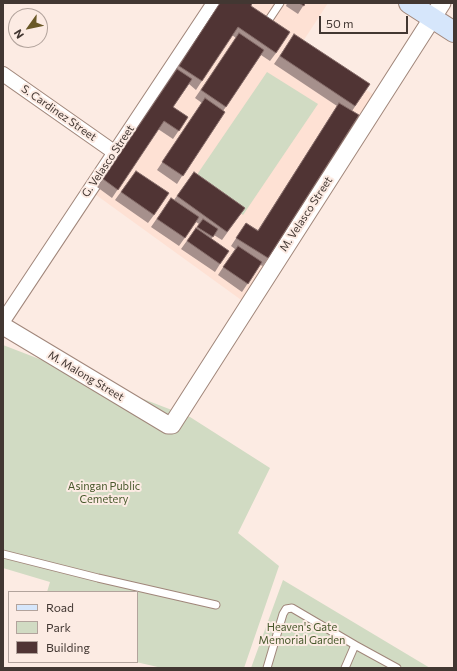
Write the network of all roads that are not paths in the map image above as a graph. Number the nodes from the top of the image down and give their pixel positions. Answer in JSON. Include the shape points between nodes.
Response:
{"nodes":[{"id":1,"x":214,"y":3,"type":"edge"},
{"id":2,"x":280,"y":3,"type":"edge"},
{"id":3,"x":426,"y":8,"type":"edge"},
{"id":4,"x":270,"y":18,"type":"edge"},
{"id":5,"x":454,"y":32,"type":"edge"},
{"id":6,"x":3,"y":74,"type":"edge"},
{"id":7,"x":114,"y":152,"type":"junction"},
{"id":8,"x":3,"y":320,"type":"edge"},
{"id":9,"x":3,"y":326,"type":"edge"},
{"id":10,"x":170,"y":425,"type":"joint"},
{"id":11,"x":3,"y":554,"type":"edge"},
{"id":12,"x":216,"y":605,"type":"dead end"},
{"id":13,"x":355,"y":644,"type":"junction"},
{"id":14,"x":267,"y":668,"type":"edge"},
{"id":15,"x":345,"y":668,"type":"edge"},
{"id":16,"x":397,"y":668,"type":"edge"}],
"edges":[{"from":1,"to":7,"type":"street","name":"G. Velasco Street"},
{"from":2,"to":4,"type":"lane"},
{"from":3,"to":5,"type":"main road"},
{"from":3,"to":10,"type":"street","name":"M. Velasco Street"},
{"from":6,"to":7,"type":"street","name":"S. Cardinez Street"},
{"from":7,"to":8,"type":"street","name":"G. Velasco Street"},
{"from":9,"to":10,"type":"street","name":"M. Malong Street"},
{"from":11,"to":12,"type":"lane"},
{"from":13,"to":14,"type":"lane","via":[[289,608],[283,614]]},
{"from":13,"to":15,"type":"lane"},
{"from":13,"to":16,"type":"lane"}]}
